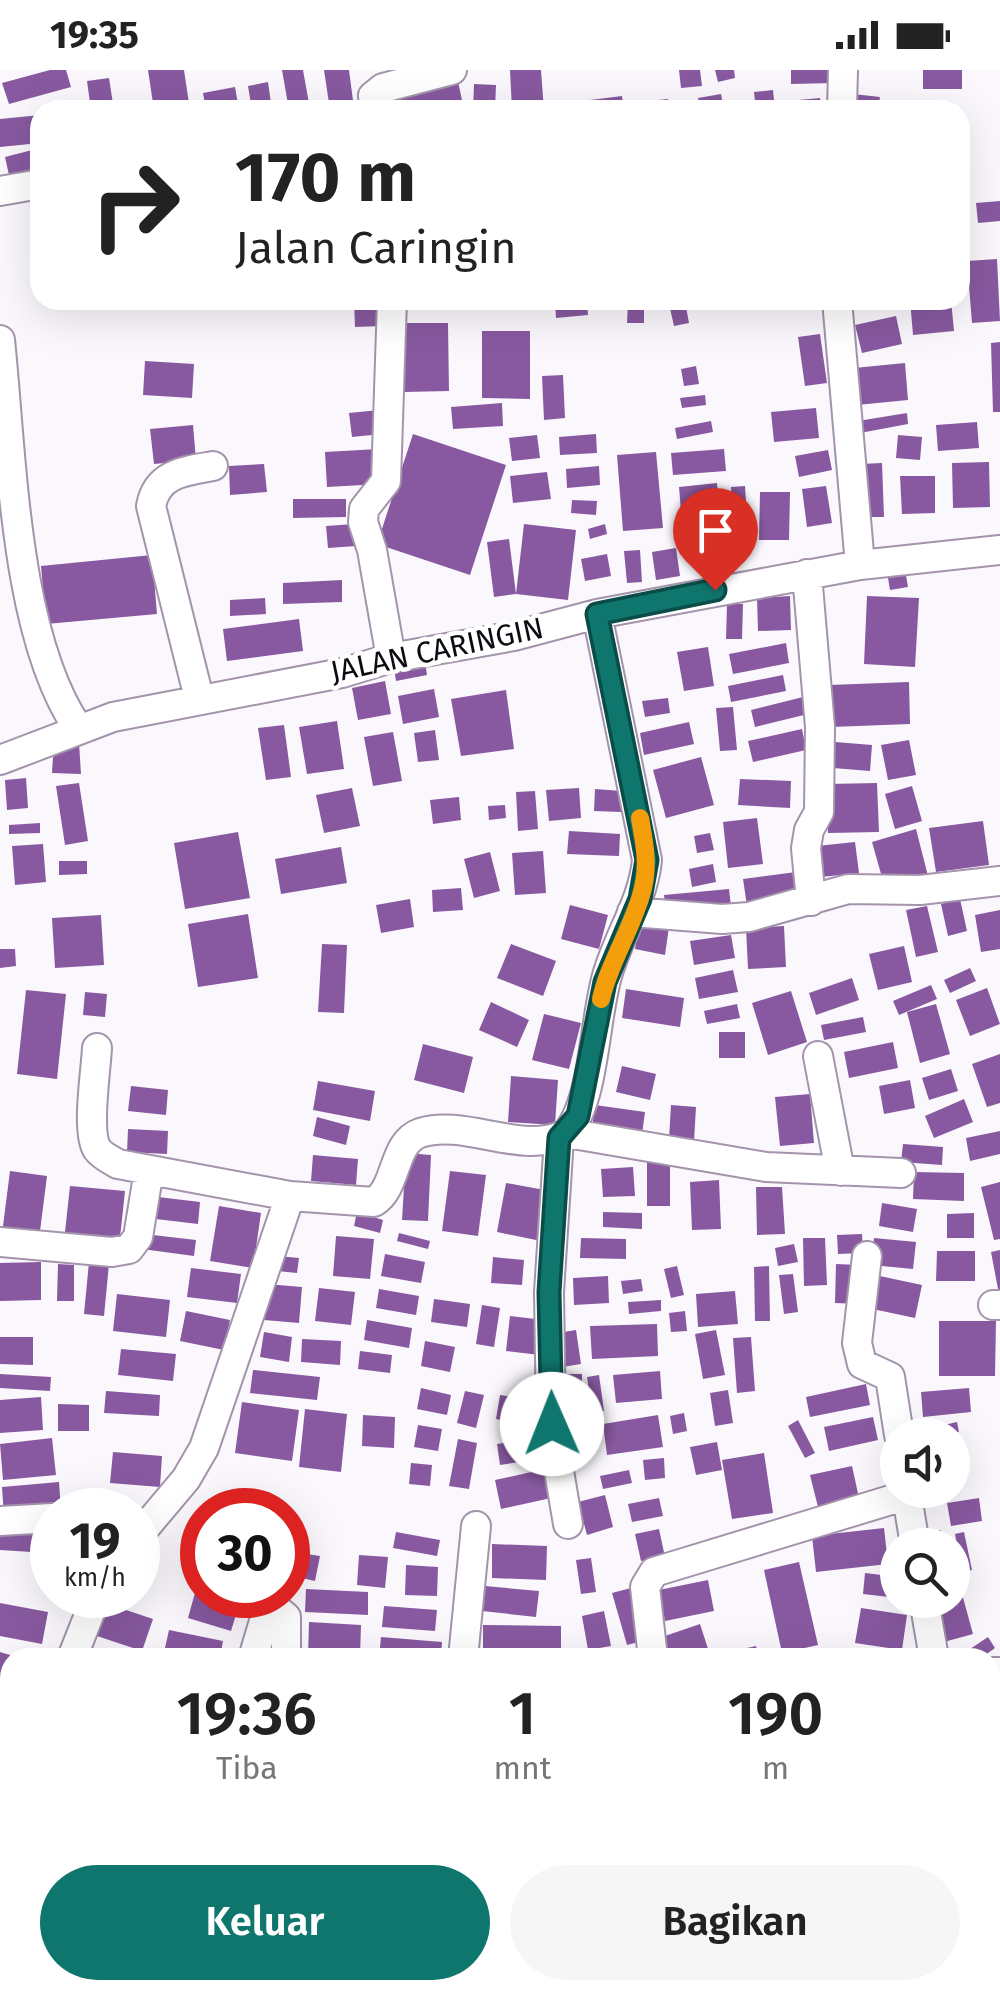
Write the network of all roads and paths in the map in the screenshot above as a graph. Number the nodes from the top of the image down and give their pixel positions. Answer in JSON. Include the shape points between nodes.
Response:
{"nodes":[{"id":1,"x":452,"y":70,"type":"edge"},
{"id":2,"x":842,"y":70,"type":"edge"},
{"id":3,"x":374,"y":100,"type":"edge"},
{"id":4,"x":842,"y":100,"type":"edge"},
{"id":5,"x":30,"y":186,"type":"edge"},
{"id":6,"x":0,"y":191,"type":"edge"},
{"id":7,"x":392,"y":310,"type":"edge"},
{"id":8,"x":838,"y":310,"type":"edge"},
{"id":9,"x":0,"y":340,"type":"edge"},
{"id":10,"x":214,"y":466,"type":"dead end"},
{"id":11,"x":1000,"y":550,"type":"edge"},
{"id":12,"x":860,"y":565,"type":"junction"},
{"id":13,"x":807,"y":574,"type":"junction"},
{"id":14,"x":597,"y":614,"type":"junction"},
{"id":15,"x":390,"y":658,"type":"junction"},
{"id":16,"x":199,"y":698,"type":"junction"},
{"id":17,"x":78,"y":728,"type":"junction"},
{"id":18,"x":0,"y":760,"type":"edge"},
{"id":19,"x":1000,"y":881,"type":"edge"},
{"id":20,"x":811,"y":901,"type":"junction"},
{"id":21,"x":632,"y":912,"type":"junction"},
{"id":22,"x":97,"y":1048,"type":"dead end"},
{"id":23,"x":818,"y":1056,"type":"dead end"},
{"id":24,"x":563,"y":1135,"type":"junction"},
{"id":25,"x":149,"y":1170,"type":"junction"},
{"id":26,"x":840,"y":1172,"type":"junction"},
{"id":27,"x":901,"y":1174,"type":"dead end"},
{"id":28,"x":290,"y":1196,"type":"junction"},
{"id":29,"x":0,"y":1242,"type":"edge"},
{"id":30,"x":867,"y":1256,"type":"dead end"},
{"id":31,"x":896,"y":1418,"type":"edge"},
{"id":32,"x":160,"y":1498,"type":"edge"},
{"id":33,"x":880,"y":1501,"type":"edge"},
{"id":34,"x":30,"y":1519,"type":"edge"},
{"id":35,"x":0,"y":1521,"type":"edge"},
{"id":36,"x":568,"y":1524,"type":"dead end"},
{"id":37,"x":476,"y":1526,"type":"dead end"},
{"id":38,"x":88,"y":1618,"type":"edge"},
{"id":39,"x":927,"y":1618,"type":"edge"},
{"id":40,"x":76,"y":1648,"type":"edge"},
{"id":41,"x":256,"y":1648,"type":"edge"},
{"id":42,"x":286,"y":1648,"type":"edge"},
{"id":43,"x":464,"y":1648,"type":"edge"},
{"id":44,"x":652,"y":1648,"type":"edge"},
{"id":45,"x":932,"y":1648,"type":"edge"}],
"edges":[{"from":1,"to":3,"type":"street","via":[[383,88]]},
{"from":2,"to":4,"type":"street"},
{"from":5,"to":6,"type":"street"},
{"from":7,"to":15,"type":"street","via":[[386,481],[364,509],[363,522]]},
{"from":8,"to":12,"type":"street"},
{"from":9,"to":17,"type":"street","via":[[38,630],[50,680]]},
{"from":10,"to":16,"type":"street","via":[[169,476],[151,506]]},
{"from":11,"to":12,"type":"street","name":"JALAN CARINGIN"},
{"from":12,"to":13,"type":"street","name":"JALAN CARINGIN"},
{"from":13,"to":14,"type":"street","name":"JALAN CARINGIN"},
{"from":13,"to":20,"type":"street","via":[[820,727],[819,812],[806,848]]},
{"from":14,"to":15,"type":"street","name":"JALAN CARINGIN"},
{"from":14,"to":21,"type":"street","via":[[647,860]]},
{"from":15,"to":16,"type":"street","name":"JALAN CARINGIN"},
{"from":16,"to":17,"type":"street","name":"JALAN CARINGIN"},
{"from":17,"to":18,"type":"street","name":"JALAN CARINGIN"},
{"from":19,"to":20,"type":"street","via":[[848,889]]},
{"from":20,"to":21,"type":"street","via":[[722,919]]},
{"from":21,"to":24,"type":"street","via":[[610,963],[582,1104]]},
{"from":22,"to":25,"type":"street","via":[[98,1150],[118,1164]]},
{"from":23,"to":26,"type":"street"},
{"from":24,"to":26,"type":"street"},
{"from":24,"to":28,"type":"street","via":[[539,1140],[426,1132],[405,1144],[388,1188],[374,1202]]},
{"from":24,"to":36,"type":"street","via":[[549,1292],[551,1405]]},
{"from":25,"to":28,"type":"street"},
{"from":25,"to":29,"type":"street","via":[[138,1237],[129,1249]]},
{"from":26,"to":27,"type":"street"},
{"from":28,"to":32,"type":"street","via":[[204,1448]]},
{"from":30,"to":31,"type":"street","via":[[857,1343],[862,1364],[890,1377]]},
{"from":33,"to":44,"type":"street","via":[[654,1572],[645,1587]]},
{"from":34,"to":35,"type":"street"},
{"from":37,"to":43,"type":"street"},
{"from":38,"to":40,"type":"street"},
{"from":39,"to":45,"type":"street"},
{"from":41,"to":42,"type":"street","via":[[274,1607],[286,1617]]}]}
